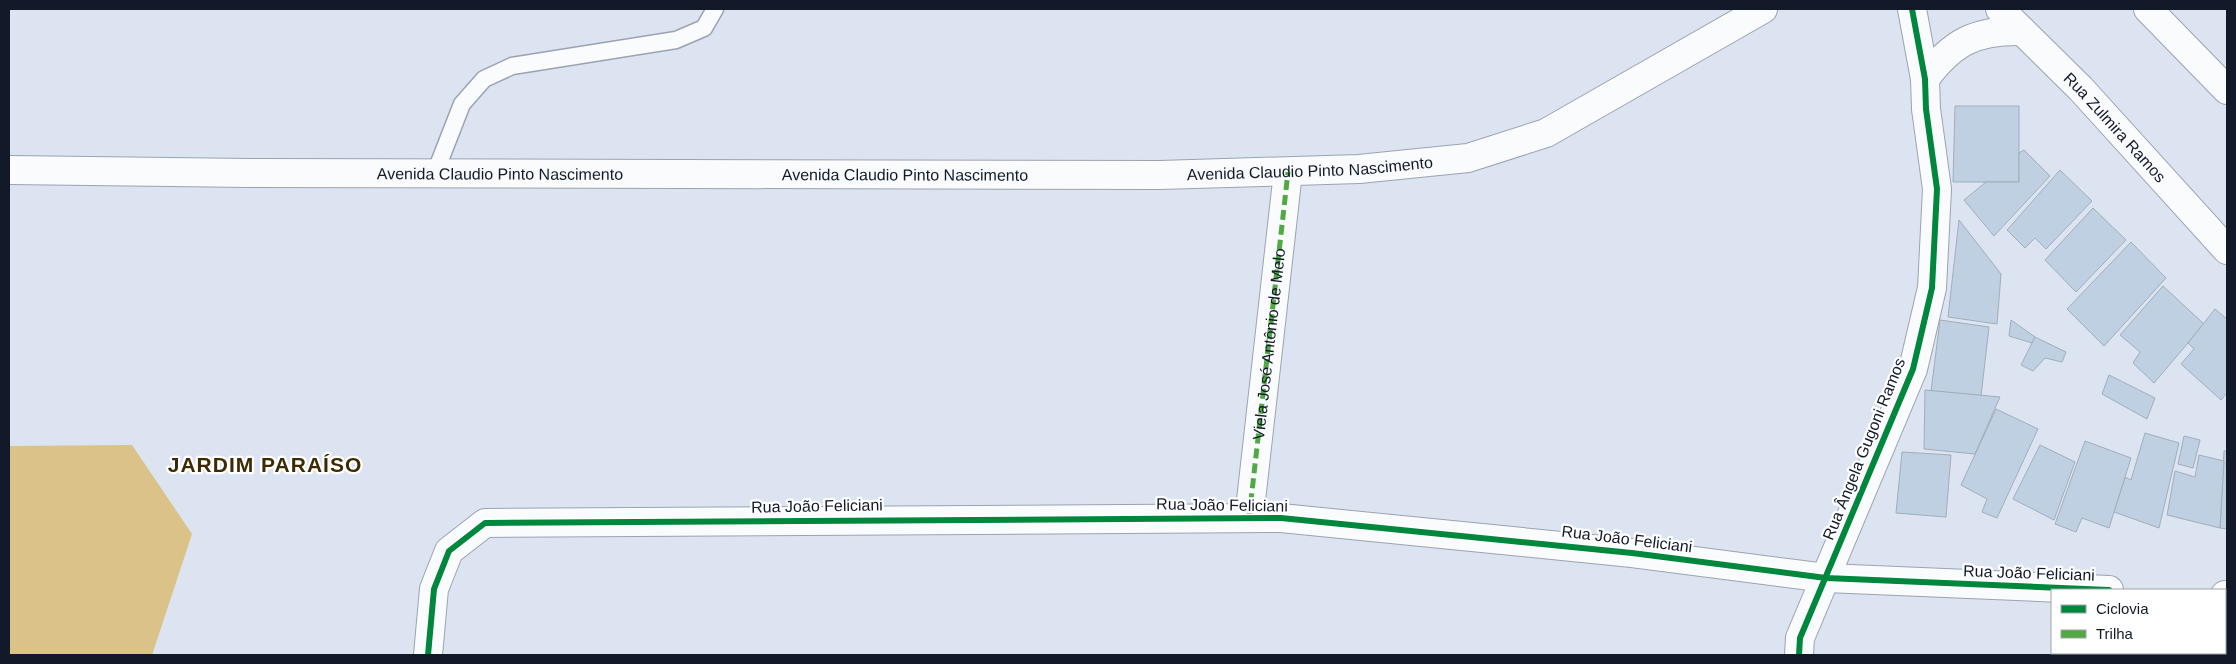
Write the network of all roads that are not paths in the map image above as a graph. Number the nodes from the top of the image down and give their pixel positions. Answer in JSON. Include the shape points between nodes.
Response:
{"nodes":[{"id":1,"x":715,"y":9,"type":"edge"},
{"id":2,"x":1763,"y":9,"type":"edge"},
{"id":3,"x":1912,"y":9,"type":"edge"},
{"id":4,"x":2000,"y":9,"type":"edge"},
{"id":5,"x":2150,"y":10,"type":"edge"},
{"id":6,"x":2022,"y":31,"type":"junction"},
{"id":7,"x":1925,"y":79,"type":"junction"},
{"id":8,"x":2227,"y":90,"type":"edge"},
{"id":9,"x":9,"y":170,"type":"edge"},
{"id":10,"x":1288,"y":172,"type":"junction"},
{"id":11,"x":435,"y":173,"type":"junction"},
{"id":12,"x":2227,"y":250,"type":"edge"},
{"id":13,"x":1249,"y":518,"type":"junction"},
{"id":14,"x":1826,"y":578,"type":"junction"},
{"id":15,"x":2085,"y":589,"type":"edge"},
{"id":16,"x":428,"y":655,"type":"edge"},
{"id":17,"x":1800,"y":655,"type":"edge"}],
"edges":[{"from":1,"to":11,"type":"lane","via":[[704,28],[676,40],[512,66],[484,79],[462,104]]},
{"from":2,"to":10,"type":"street","name":"Avenida Claudio Pinto Nascimento","via":[[1546,133],[1468,158],[1359,169]]},
{"from":3,"to":7,"type":"street","name":"Rua Ângela Gugoni Ramos"},
{"from":4,"to":6,"type":"street","name":"Rua Zulmira Ramos"},
{"from":5,"to":8,"type":"street"},
{"from":6,"to":7,"type":"street","via":[[1968,38],[1949,50]]},
{"from":6,"to":12,"type":"street","name":"Rua Zulmira Ramos","via":[[2081,89]]},
{"from":7,"to":14,"type":"street","name":"Rua Ângela Gugoni Ramos","via":[[1937,189],[1932,288],[1913,369]]},
{"from":9,"to":11,"type":"street","name":"Avenida Claudio Pinto Nascimento"},
{"from":10,"to":11,"type":"street","name":"Avenida Claudio Pinto Nascimento","via":[[1160,175]]},
{"from":10,"to":13,"type":"street","name":"Viela José Antônio de Melo"},
{"from":13,"to":14,"type":"street","name":"Rua João Feliciani","via":[[1281,518],[1632,552]]},
{"from":13,"to":16,"type":"street","name":"Rua João Feliciani","via":[[485,524],[449,551],[434,589]]},
{"from":14,"to":15,"type":"street","name":"Rua João Feliciani"},
{"from":14,"to":17,"type":"street","name":"Rua Ângela Gugoni Ramos","via":[[1800,638]]}]}
